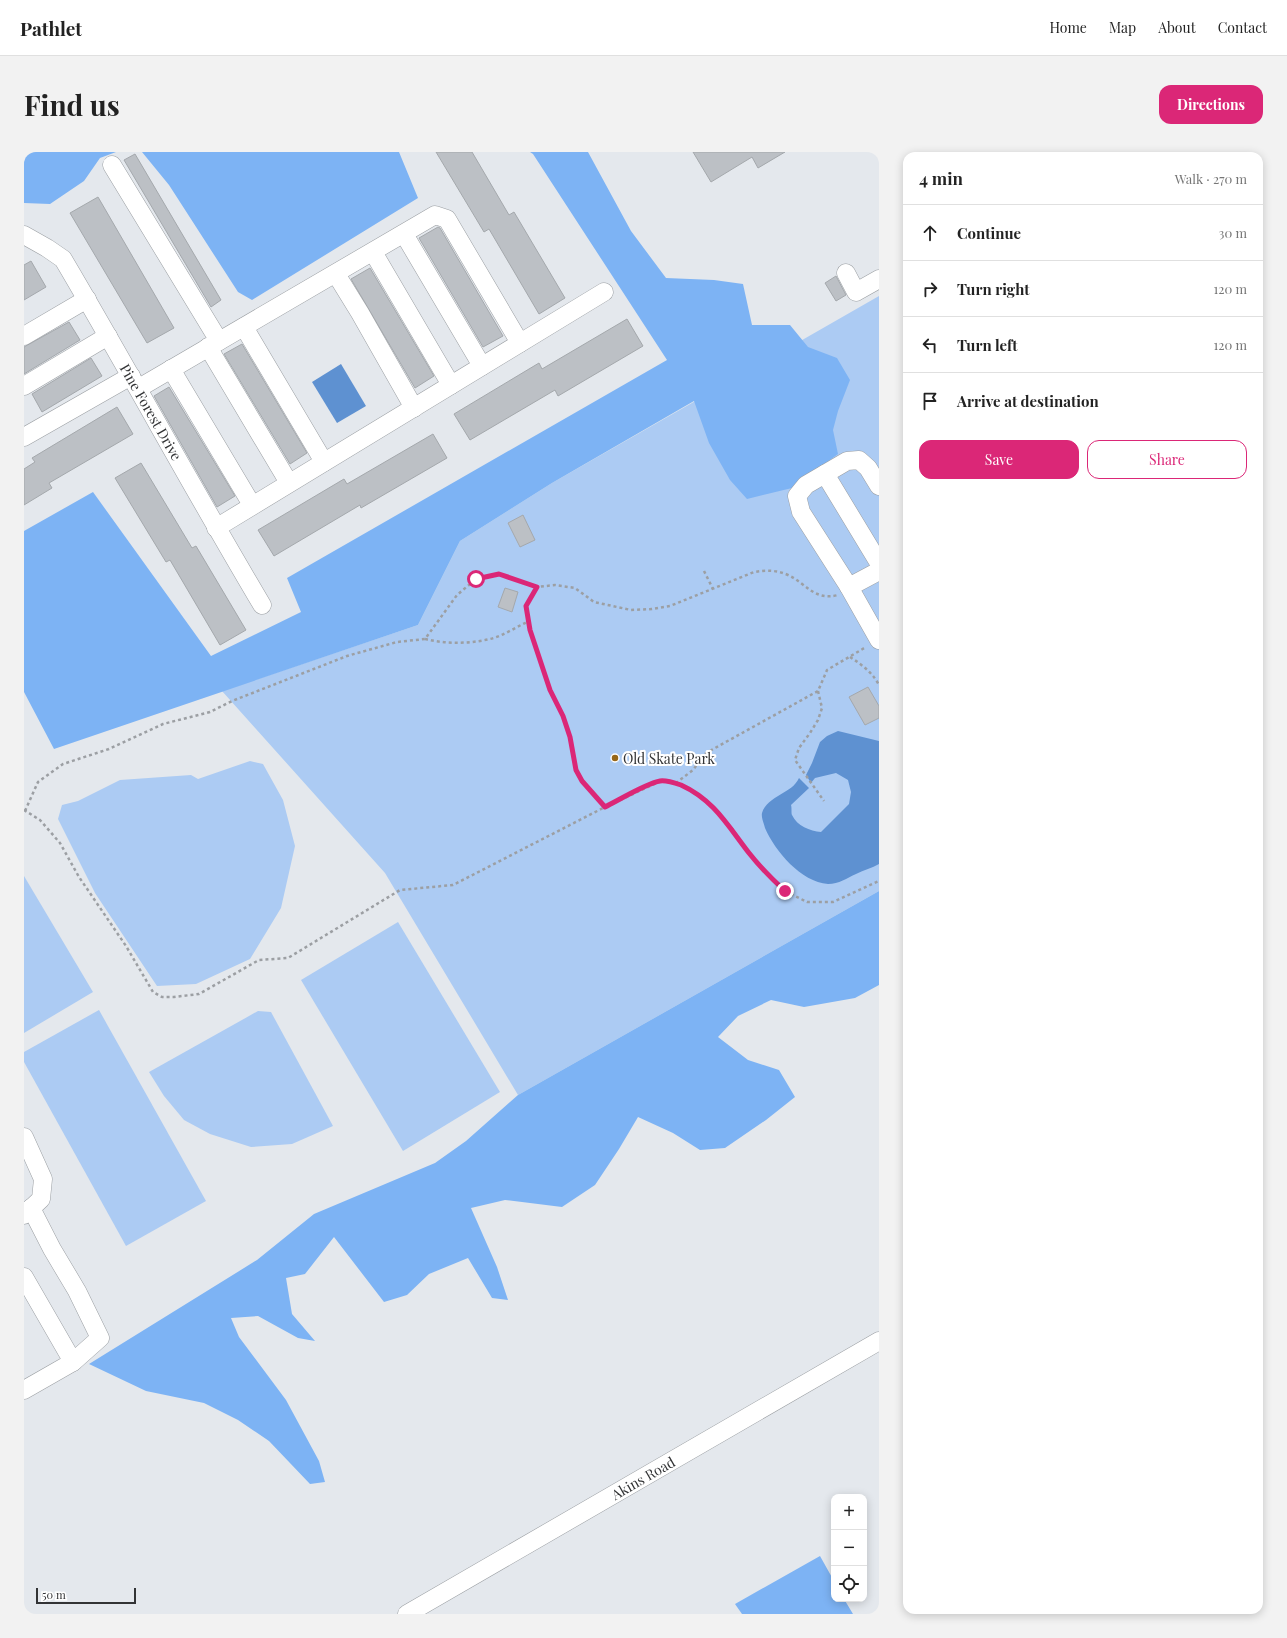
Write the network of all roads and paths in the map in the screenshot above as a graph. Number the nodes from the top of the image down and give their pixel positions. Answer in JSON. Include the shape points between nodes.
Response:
{"nodes":[{"id":1,"x":112,"y":165,"type":"dead end"},
{"id":2,"x":404,"y":234,"type":"junction"},
{"id":3,"x":24,"y":236,"type":"edge"},
{"id":4,"x":373,"y":252,"type":"junction"},
{"id":5,"x":846,"y":273,"type":"dead end"},
{"id":6,"x":336,"y":274,"type":"junction"},
{"id":7,"x":879,"y":278,"type":"edge"},
{"id":8,"x":604,"y":292,"type":"dead end"},
{"id":9,"x":87,"y":299,"type":"junction"},
{"id":10,"x":244,"y":327,"type":"junction"},
{"id":11,"x":24,"y":336,"type":"edge"},
{"id":12,"x":108,"y":336,"type":"junction"},
{"id":13,"x":520,"y":343,"type":"junction"},
{"id":14,"x":214,"y":344,"type":"junction"},
{"id":15,"x":482,"y":366,"type":"junction"},
{"id":16,"x":171,"y":369,"type":"junction"},
{"id":17,"x":135,"y":382,"type":"junction"},
{"id":18,"x":451,"y":385,"type":"junction"},
{"id":19,"x":24,"y":386,"type":"edge"},
{"id":20,"x":414,"y":408,"type":"junction"},
{"id":21,"x":24,"y":437,"type":"edge"},
{"id":22,"x":324,"y":462,"type":"junction"},
{"id":23,"x":825,"y":474,"type":"junction"},
{"id":24,"x":289,"y":483,"type":"junction"},
{"id":25,"x":879,"y":486,"type":"edge"},
{"id":26,"x":252,"y":506,"type":"junction"},
{"id":27,"x":216,"y":528,"type":"junction"},
{"id":28,"x":879,"y":563,"type":"edge"},
{"id":29,"x":704,"y":571,"type":"dead end"},
{"id":30,"x":879,"y":571,"type":"edge"},
{"id":31,"x":537,"y":587,"type":"junction"},
{"id":32,"x":849,"y":587,"type":"junction"},
{"id":33,"x":712,"y":589,"type":"junction"},
{"id":34,"x":262,"y":605,"type":"dead end"},
{"id":35,"x":529,"y":621,"type":"junction"},
{"id":36,"x":877,"y":633,"type":"edge"},
{"id":37,"x":425,"y":639,"type":"junction"},
{"id":38,"x":850,"y":657,"type":"junction"},
{"id":39,"x":879,"y":685,"type":"edge"},
{"id":40,"x":818,"y":691,"type":"junction"},
{"id":41,"x":676,"y":783,"type":"junction"},
{"id":42,"x":824,"y":801,"type":"dead end"},
{"id":43,"x":605,"y":807,"type":"junction"},
{"id":44,"x":25,"y":810,"type":"edge"},
{"id":45,"x":879,"y":881,"type":"edge"},
{"id":46,"x":24,"y":1137,"type":"edge"},
{"id":47,"x":28,"y":1212,"type":"edge"},
{"id":48,"x":24,"y":1277,"type":"edge"},
{"id":49,"x":879,"y":1341,"type":"edge"},
{"id":50,"x":74,"y":1362,"type":"junction"},
{"id":51,"x":24,"y":1390,"type":"edge"},
{"id":52,"x":407,"y":1614,"type":"edge"}],
"edges":[{"from":1,"to":14,"type":"street"},
{"from":2,"to":4,"type":"street"},
{"from":2,"to":13,"type":"street","via":[[435,215],[447,219]]},
{"from":2,"to":15,"type":"street"},
{"from":3,"to":9,"type":"street","name":"Pine Forest Drive","via":[[63,259]]},
{"from":4,"to":6,"type":"street"},
{"from":4,"to":18,"type":"street"},
{"from":5,"to":7,"type":"street","via":[[856,292]]},
{"from":6,"to":10,"type":"street"},
{"from":6,"to":20,"type":"street"},
{"from":8,"to":13,"type":"street"},
{"from":9,"to":11,"type":"street"},
{"from":9,"to":12,"type":"street","name":"Pine Forest Drive"},
{"from":10,"to":14,"type":"street"},
{"from":10,"to":22,"type":"street"},
{"from":12,"to":17,"type":"street","name":"Pine Forest Drive"},
{"from":12,"to":19,"type":"street"},
{"from":13,"to":15,"type":"street"},
{"from":14,"to":16,"type":"street"},
{"from":14,"to":24,"type":"street"},
{"from":15,"to":18,"type":"street"},
{"from":16,"to":17,"type":"street"},
{"from":16,"to":26,"type":"street"},
{"from":17,"to":21,"type":"street"},
{"from":17,"to":27,"type":"street","name":"Pine Forest Drive"},
{"from":18,"to":20,"type":"street"},
{"from":20,"to":22,"type":"street"},
{"from":22,"to":24,"type":"street"},
{"from":23,"to":25,"type":"street","via":[[847,461],[859,460],[868,468]]},
{"from":23,"to":28,"type":"street"},
{"from":23,"to":32,"type":"street","via":[[806,485],[797,496],[801,512]]},
{"from":24,"to":26,"type":"street"},
{"from":26,"to":27,"type":"street"},
{"from":27,"to":34,"type":"street","name":"Pine Forest Drive"},
{"from":29,"to":33,"type":"path"},
{"from":30,"to":32,"type":"street"},
{"from":31,"to":33,"type":"path","via":[[555,585],[575,588],[594,602],[631,610],[670,606]]},
{"from":31,"to":35,"type":"path","via":[[526,606]]},
{"from":31,"to":37,"type":"path","via":[[499,574],[476,579],[457,595]]},
{"from":32,"to":33,"type":"path","via":[[845,593],[826,598],[806,589],[788,575],[765,570]]},
{"from":32,"to":36,"type":"street"},
{"from":35,"to":37,"type":"path","via":[[491,639],[448,643]]},
{"from":35,"to":43,"type":"path","via":[[550,690],[570,737],[576,770],[582,781]]},
{"from":36,"to":38,"type":"path"},
{"from":37,"to":44,"type":"path","via":[[397,642],[347,656],[210,712],[163,724],[109,749],[63,764],[38,782]]},
{"from":38,"to":39,"type":"path","via":[[866,667]]},
{"from":38,"to":40,"type":"path","via":[[827,670]]},
{"from":40,"to":41,"type":"path","via":[[706,753],[693,770]]},
{"from":40,"to":42,"type":"path","via":[[822,708],[795,760]]},
{"from":41,"to":43,"type":"path","via":[[661,781]]},
{"from":41,"to":45,"type":"path","via":[[692,790],[712,805],[768,876],[785,891],[807,902],[833,902]]},
{"from":43,"to":44,"type":"path","via":[[453,885],[400,890],[288,958],[259,960],[199,994],[174,997],[162,997],[153,992],[60,843],[40,820]]},
{"from":46,"to":47,"type":"street","via":[[43,1179],[41,1199]]},
{"from":47,"to":50,"type":"street","via":[[77,1291],[100,1338]]},
{"from":48,"to":50,"type":"street"},
{"from":49,"to":52,"type":"street","name":"Akins Road"},
{"from":50,"to":51,"type":"street"}]}
